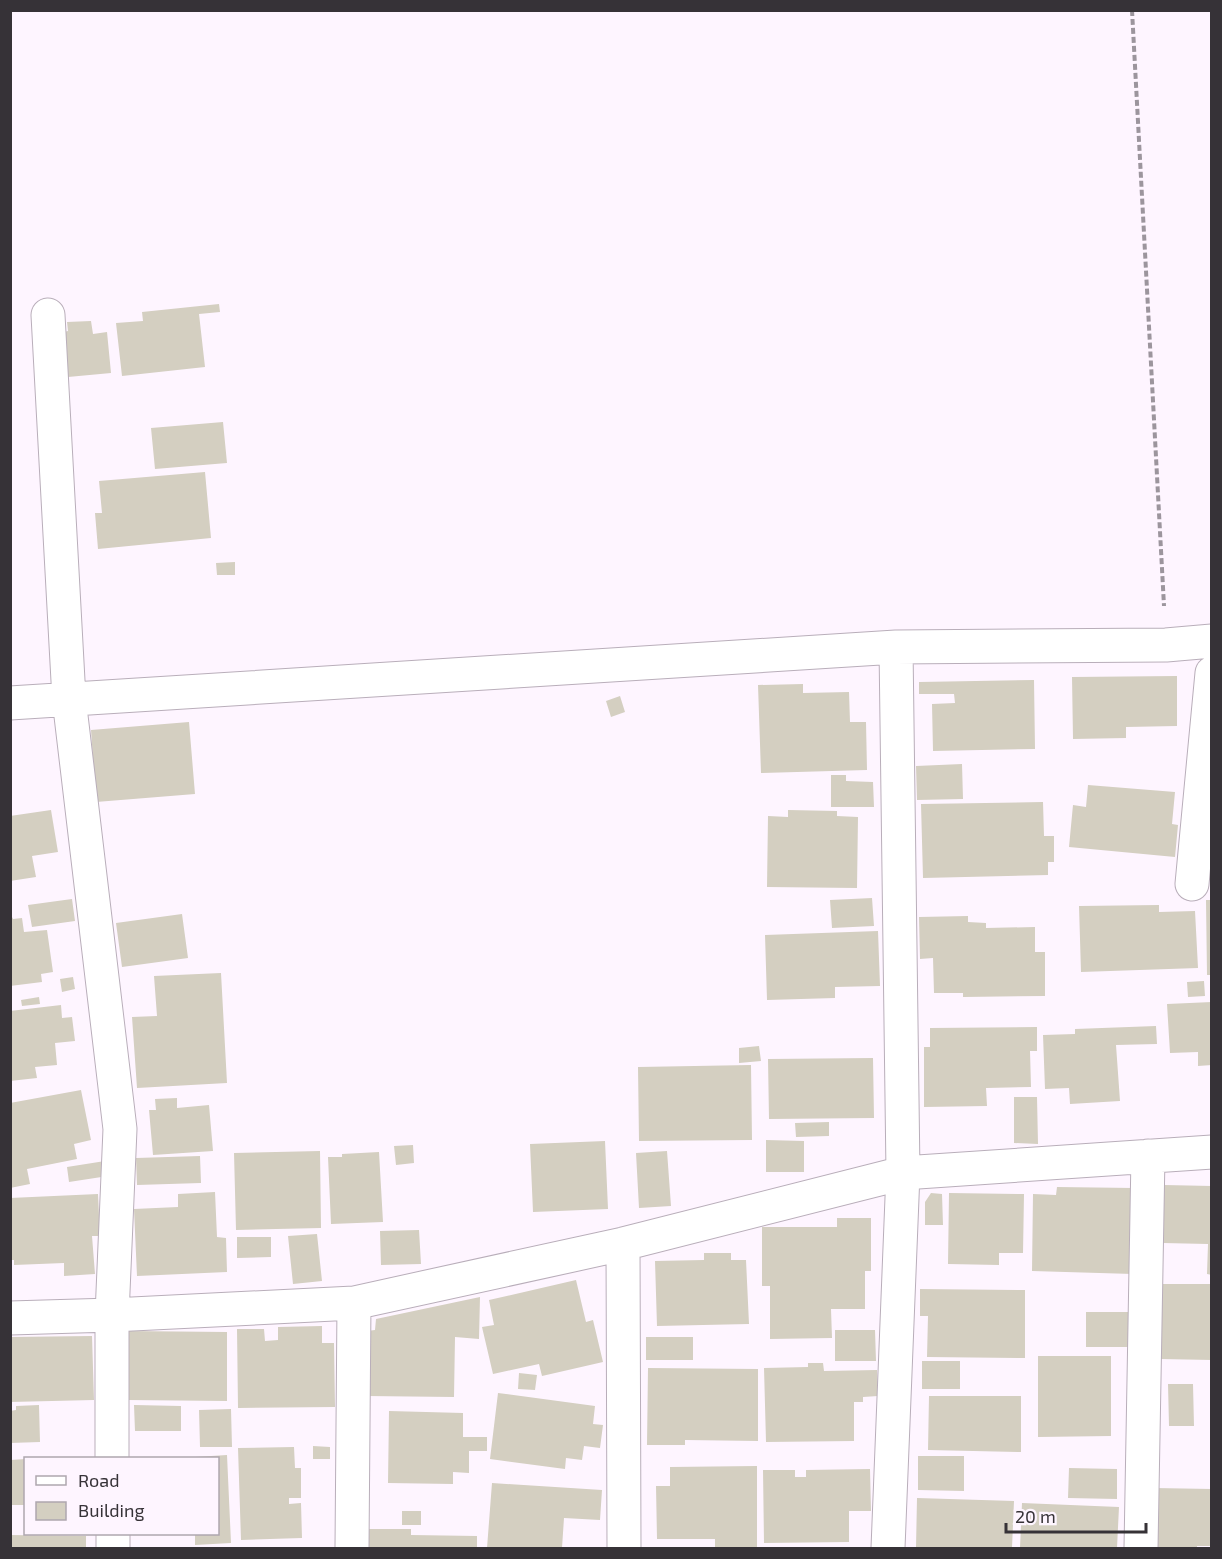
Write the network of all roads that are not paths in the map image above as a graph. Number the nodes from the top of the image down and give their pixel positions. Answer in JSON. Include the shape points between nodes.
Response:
{"nodes":[{"id":1,"x":48,"y":315,"type":"dead end"},
{"id":2,"x":1212,"y":641,"type":"edge"},
{"id":3,"x":896,"y":647,"type":"junction"},
{"id":4,"x":1212,"y":673,"type":"edge"},
{"id":5,"x":69,"y":699,"type":"junction"},
{"id":6,"x":10,"y":703,"type":"edge"},
{"id":7,"x":1192,"y":884,"type":"dead end"},
{"id":8,"x":1212,"y":1152,"type":"edge"},
{"id":9,"x":1148,"y":1156,"type":"junction"},
{"id":10,"x":903,"y":1173,"type":"junction"},
{"id":11,"x":623,"y":1244,"type":"junction"},
{"id":12,"x":354,"y":1303,"type":"junction"},
{"id":13,"x":112,"y":1315,"type":"junction"},
{"id":14,"x":10,"y":1318,"type":"edge"},
{"id":15,"x":112,"y":1457,"type":"edge"},
{"id":16,"x":352,"y":1548,"type":"edge"},
{"id":17,"x":624,"y":1548,"type":"edge"},
{"id":18,"x":888,"y":1548,"type":"edge"},
{"id":19,"x":1141,"y":1548,"type":"edge"}],
"edges":[{"from":1,"to":5,"type":"street"},
{"from":2,"to":3,"type":"street","via":[[1166,645]]},
{"from":3,"to":5,"type":"street"},
{"from":3,"to":10,"type":"street"},
{"from":4,"to":7,"type":"street"},
{"from":5,"to":6,"type":"street"},
{"from":5,"to":13,"type":"street","via":[[120,1129]]},
{"from":8,"to":9,"type":"street"},
{"from":9,"to":10,"type":"street"},
{"from":9,"to":19,"type":"street"},
{"from":10,"to":11,"type":"street"},
{"from":10,"to":18,"type":"street"},
{"from":11,"to":12,"type":"street"},
{"from":11,"to":17,"type":"street"},
{"from":12,"to":13,"type":"street"},
{"from":12,"to":16,"type":"street"},
{"from":13,"to":14,"type":"street"},
{"from":13,"to":15,"type":"street"}]}
